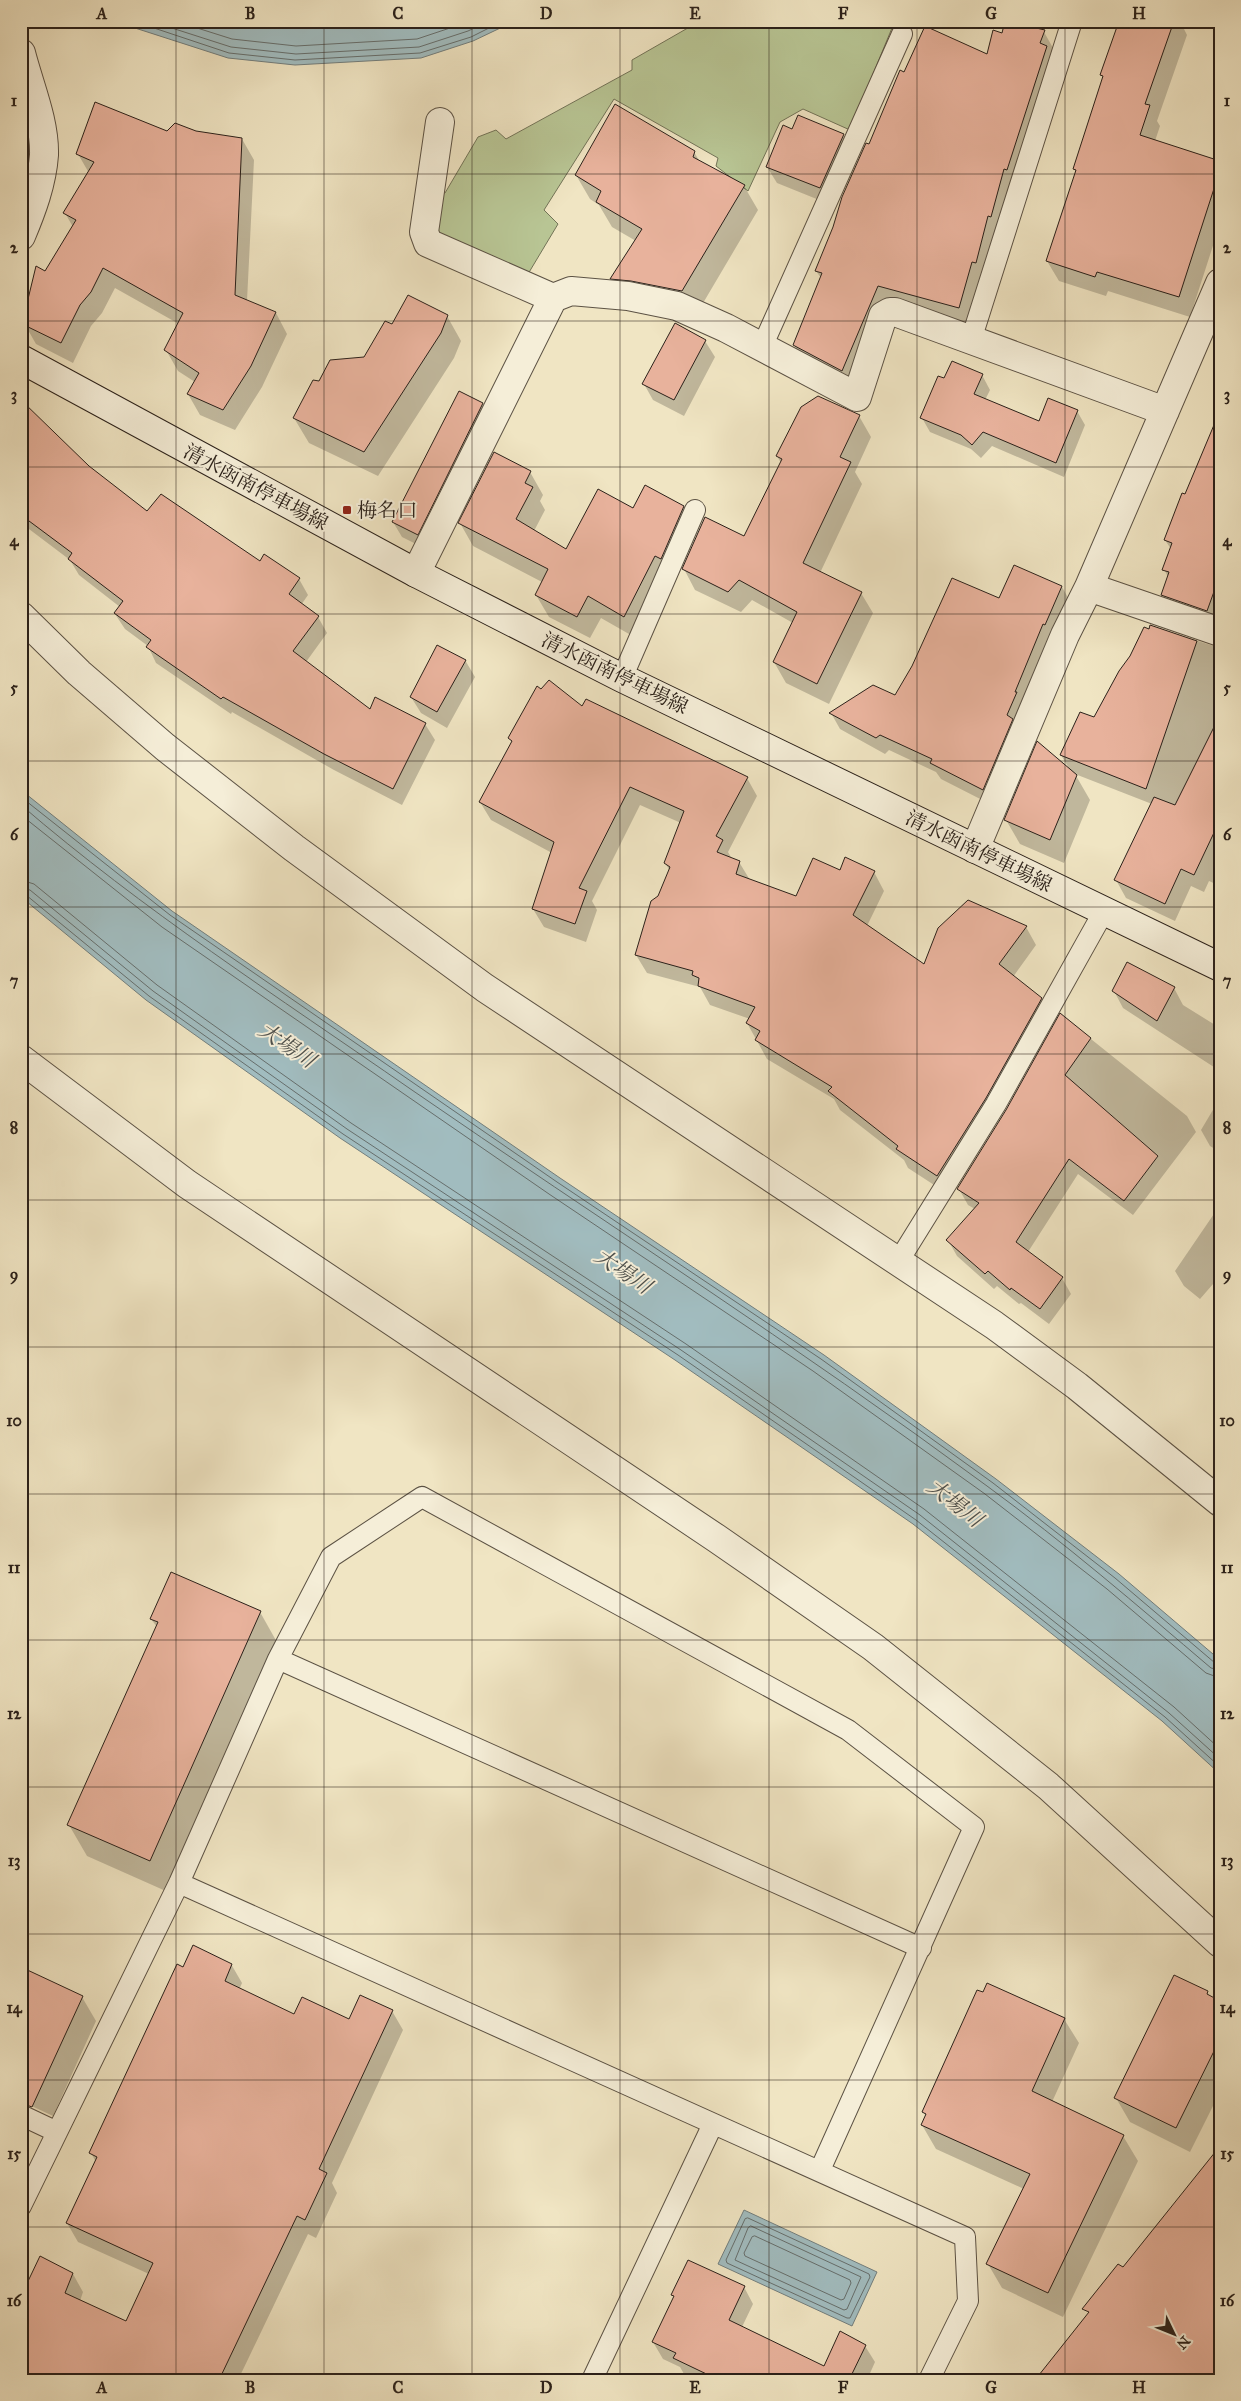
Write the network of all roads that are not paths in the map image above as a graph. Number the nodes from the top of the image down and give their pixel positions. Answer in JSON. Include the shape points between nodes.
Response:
{"nodes":[{"id":1,"x":1072,"y":21,"type":"edge"},
{"id":2,"x":902,"y":34,"type":"dead end"},
{"id":3,"x":21,"y":53,"type":"edge"},
{"id":4,"x":440,"y":122,"type":"dead end"},
{"id":5,"x":21,"y":236,"type":"edge"},
{"id":6,"x":1220,"y":283,"type":"edge"},
{"id":7,"x":554,"y":298,"type":"junction"},
{"id":8,"x":971,"y":340,"type":"junction"},
{"id":9,"x":762,"y":347,"type":"junction"},
{"id":10,"x":21,"y":360,"type":"edge"},
{"id":11,"x":1165,"y":411,"type":"junction"},
{"id":12,"x":695,"y":510,"type":"dead end"},
{"id":13,"x":416,"y":574,"type":"junction"},
{"id":14,"x":1089,"y":587,"type":"junction"},
{"id":15,"x":21,"y":616,"type":"edge"},
{"id":16,"x":1220,"y":632,"type":"edge"},
{"id":17,"x":622,"y":678,"type":"junction"},
{"id":18,"x":975,"y":849,"type":"junction"},
{"id":19,"x":1104,"y":911,"type":"junction"},
{"id":20,"x":1220,"y":967,"type":"edge"},
{"id":21,"x":21,"y":1059,"type":"edge"},
{"id":22,"x":898,"y":1262,"type":"junction"},
{"id":23,"x":1220,"y":1502,"type":"edge"},
{"id":24,"x":278,"y":1659,"type":"junction"},
{"id":25,"x":178,"y":1883,"type":"junction"},
{"id":26,"x":1220,"y":1943,"type":"edge"},
{"id":27,"x":921,"y":1948,"type":"junction"},
{"id":28,"x":21,"y":2115,"type":"edge"},
{"id":29,"x":713,"y":2124,"type":"junction"},
{"id":30,"x":57,"y":2132,"type":"junction"},
{"id":31,"x":820,"y":2170,"type":"junction"},
{"id":32,"x":21,"y":2206,"type":"edge"},
{"id":33,"x":592,"y":2380,"type":"edge"},
{"id":34,"x":929,"y":2380,"type":"edge"}],
"edges":[{"from":1,"to":8,"type":"lane"},
{"from":2,"to":9,"type":"lane"},
{"from":3,"to":5,"type":"street","via":[[42,130],[44,154],[37,196]]},
{"from":4,"to":7,"type":"street","via":[[424,232],[428,243]]},
{"from":6,"to":11,"type":"street"},
{"from":7,"to":9,"type":"street","via":[[570,291],[658,301],[677,306]]},
{"from":7,"to":13,"type":"street"},
{"from":8,"to":9,"type":"street","via":[[890,312],[883,316],[876,334],[857,397]]},
{"from":8,"to":11,"type":"street"},
{"from":10,"to":13,"type":"street","name":"清水函南停車場線"},
{"from":11,"to":14,"type":"street"},
{"from":12,"to":17,"type":"lane"},
{"from":13,"to":17,"type":"street","name":"清水函南停車場線"},
{"from":14,"to":16,"type":"street"},
{"from":14,"to":18,"type":"street","via":[[1065,635]]},
{"from":15,"to":22,"type":"street","via":[[100,692],[294,848],[485,988]]},
{"from":17,"to":18,"type":"street","name":"清水函南停車場線"},
{"from":18,"to":19,"type":"street","name":"清水函南停車場線"},
{"from":19,"to":20,"type":"street","name":"清水函南停車場線"},
{"from":19,"to":22,"type":"lane","via":[[996,1104]]},
{"from":21,"to":26,"type":"street","via":[[187,1184],[716,1538],[873,1647],[1048,1786]]},
{"from":22,"to":23,"type":"street","via":[[994,1325],[1077,1386]]},
{"from":24,"to":25,"type":"lane"},
{"from":24,"to":27,"type":"lane"},
{"from":24,"to":27,"type":"lane","via":[[331,1556],[422,1497],[848,1730],[974,1828]]},
{"from":25,"to":29,"type":"lane"},
{"from":25,"to":30,"type":"lane"},
{"from":27,"to":31,"type":"lane"},
{"from":28,"to":30,"type":"lane"},
{"from":29,"to":31,"type":"lane"},
{"from":29,"to":33,"type":"lane"},
{"from":30,"to":32,"type":"lane"},
{"from":31,"to":34,"type":"lane","via":[[965,2237],[968,2301]]}]}
